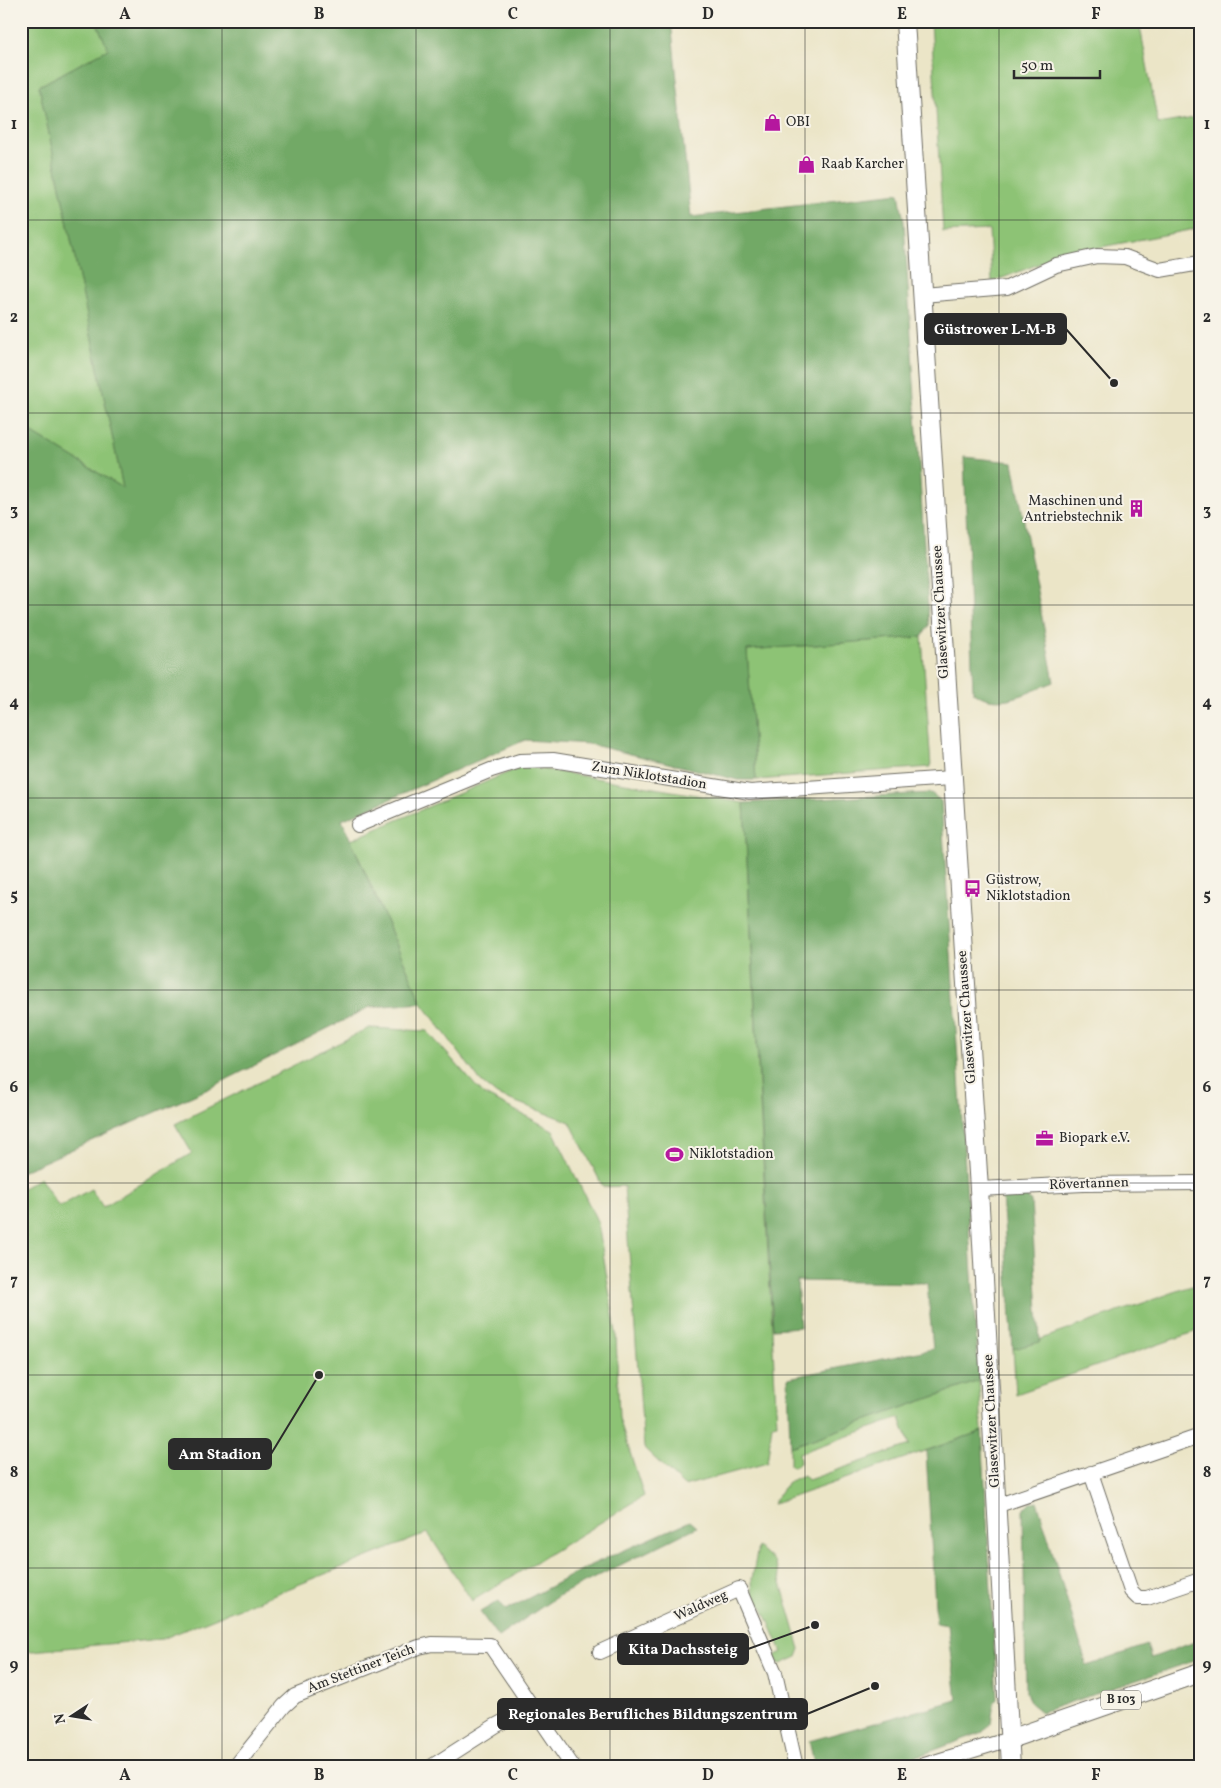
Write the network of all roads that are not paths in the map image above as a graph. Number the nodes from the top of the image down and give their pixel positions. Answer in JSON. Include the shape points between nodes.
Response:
{"nodes":[{"id":1,"x":905,"y":21,"type":"edge"},
{"id":2,"x":1200,"y":263,"type":"edge"},
{"id":3,"x":922,"y":295,"type":"junction"},
{"id":4,"x":951,"y":778,"type":"junction"},
{"id":5,"x":358,"y":825,"type":"dead end"},
{"id":6,"x":1200,"y":1182,"type":"edge"},
{"id":7,"x":979,"y":1189,"type":"junction"},
{"id":8,"x":1200,"y":1436,"type":"edge"},
{"id":9,"x":1092,"y":1473,"type":"junction"},
{"id":10,"x":996,"y":1506,"type":"junction"},
{"id":11,"x":1200,"y":1580,"type":"edge"},
{"id":12,"x":600,"y":1652,"type":"dead end"},
{"id":13,"x":1200,"y":1673,"type":"edge"},
{"id":14,"x":531,"y":1707,"type":"junction"},
{"id":15,"x":1010,"y":1739,"type":"junction"},
{"id":16,"x":235,"y":1767,"type":"edge"},
{"id":17,"x":431,"y":1767,"type":"edge"},
{"id":18,"x":573,"y":1767,"type":"edge"},
{"id":19,"x":796,"y":1767,"type":"edge"},
{"id":20,"x":918,"y":1767,"type":"edge"},
{"id":21,"x":1011,"y":1767,"type":"edge"}],
"edges":[{"from":1,"to":3,"type":"main road","name":"Glasewitzer Chaussee"},
{"from":2,"to":3,"type":"street","via":[[1160,270],[1125,257],[1097,256],[1056,265],[1007,288]]},
{"from":3,"to":4,"type":"main road","name":"Glasewitzer Chaussee"},
{"from":4,"to":5,"type":"street","name":"Zum Niklotstadion","via":[[750,792],[553,760],[520,761]]},
{"from":4,"to":7,"type":"main road","name":"Glasewitzer Chaussee"},
{"from":6,"to":7,"type":"street","name":"Rövertannen"},
{"from":7,"to":10,"type":"main road","name":"Glasewitzer Chaussee"},
{"from":8,"to":9,"type":"street"},
{"from":9,"to":10,"type":"street"},
{"from":9,"to":11,"type":"street","via":[[1131,1591],[1138,1598],[1147,1598]]},
{"from":10,"to":15,"type":"main road","name":"Glasewitzer Chaussee"},
{"from":12,"to":19,"type":"street","name":"Waldweg","via":[[740,1589],[775,1673]]},
{"from":13,"to":15,"type":"main road","number":"B 103"},
{"from":14,"to":16,"type":"street","name":"Am Stettiner Teich","via":[[490,1645],[432,1644],[306,1690],[284,1706]]},
{"from":14,"to":17,"type":"street"},
{"from":14,"to":18,"type":"street"},
{"from":15,"to":20,"type":"street"},
{"from":15,"to":21,"type":"main road","name":"Glasewitzer Chaussee"}]}
